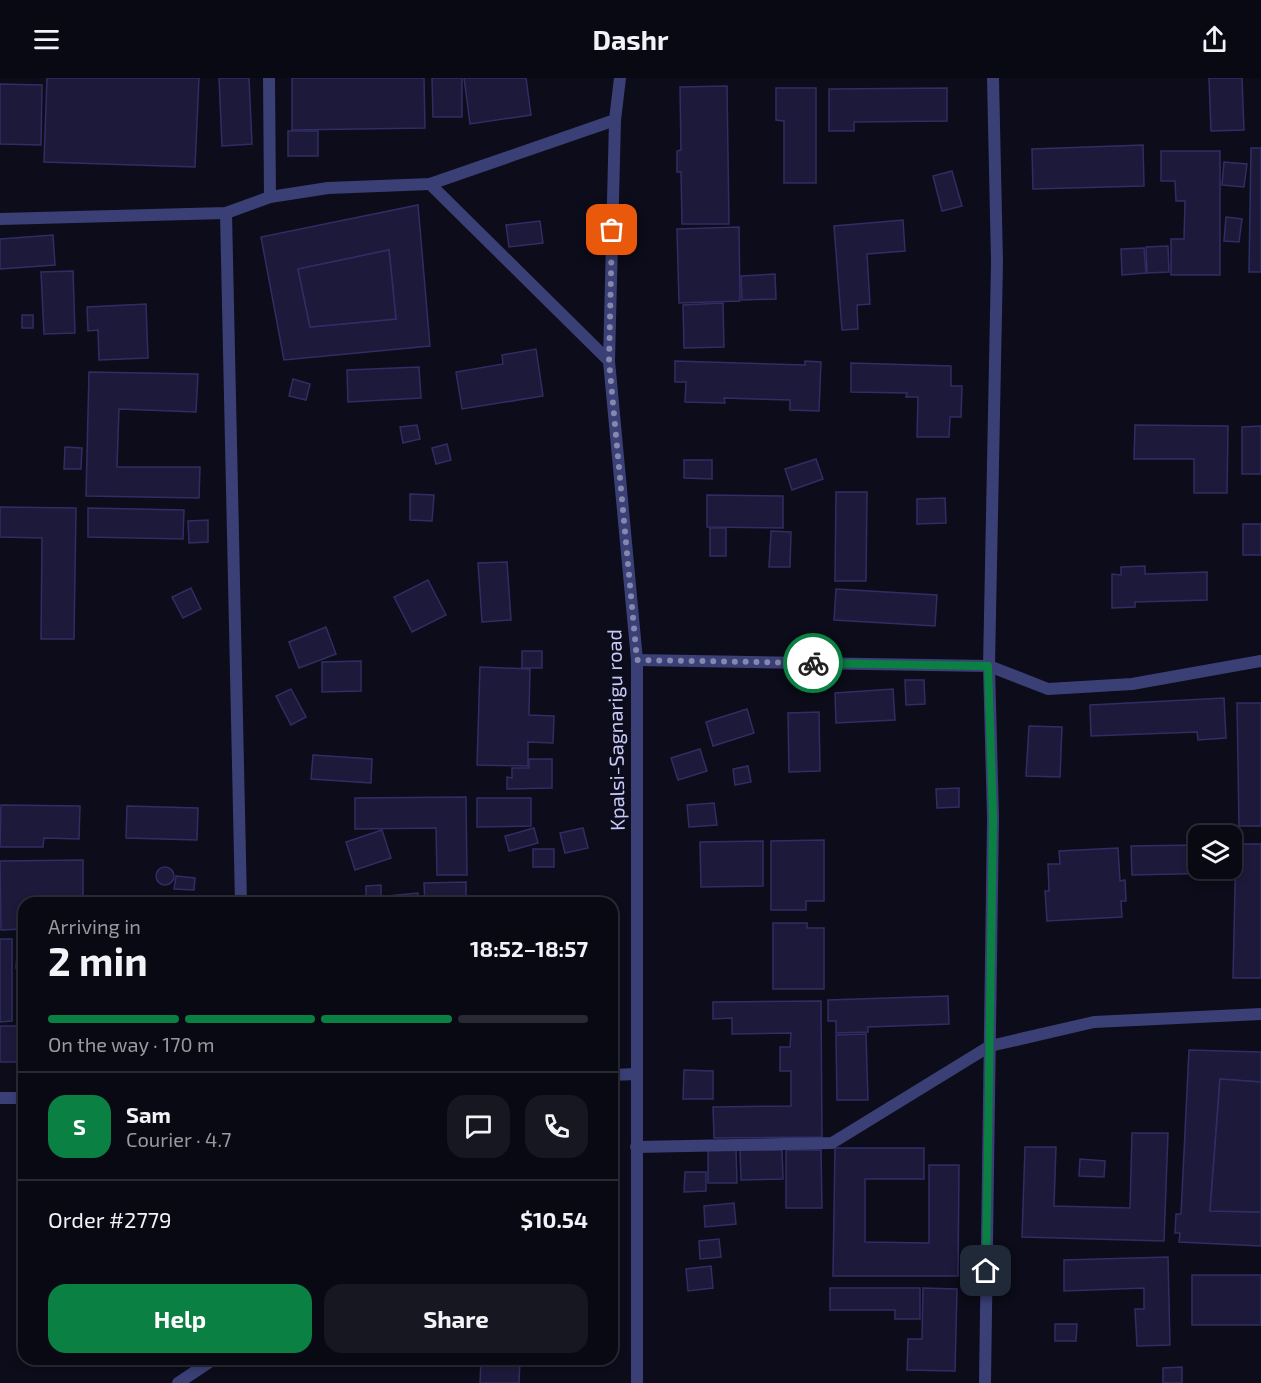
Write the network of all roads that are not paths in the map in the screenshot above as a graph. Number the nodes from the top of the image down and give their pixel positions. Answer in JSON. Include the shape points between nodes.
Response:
{"nodes":[{"id":1,"x":268,"y":78,"type":"edge"},
{"id":2,"x":620,"y":78,"type":"edge"},
{"id":3,"x":993,"y":78,"type":"edge"},
{"id":4,"x":615,"y":120,"type":"junction"},
{"id":5,"x":430,"y":184,"type":"junction"},
{"id":6,"x":270,"y":197,"type":"junction"},
{"id":7,"x":226,"y":213,"type":"junction"},
{"id":8,"x":0,"y":219,"type":"edge"},
{"id":9,"x":609,"y":361,"type":"junction"},
{"id":10,"x":637,"y":660,"type":"junction"},
{"id":11,"x":1261,"y":661,"type":"edge"},
{"id":12,"x":988,"y":666,"type":"junction"},
{"id":13,"x":241,"y":897,"type":"edge"},
{"id":14,"x":1261,"y":1014,"type":"edge"},
{"id":15,"x":990,"y":1046,"type":"junction"},
{"id":16,"x":636,"y":1074,"type":"junction"},
{"id":17,"x":618,"y":1075,"type":"edge"},
{"id":18,"x":0,"y":1098,"type":"edge"},
{"id":19,"x":18,"y":1098,"type":"edge"},
{"id":20,"x":636,"y":1147,"type":"junction"},
{"id":21,"x":205,"y":1365,"type":"edge"},
{"id":22,"x":178,"y":1383,"type":"edge"},
{"id":23,"x":637,"y":1383,"type":"edge"},
{"id":24,"x":985,"y":1383,"type":"edge"}],
"edges":[{"from":1,"to":6,"type":"street"},
{"from":2,"to":4,"type":"street","name":"Kpalsi-Sagnarigu road"},
{"from":3,"to":12,"type":"street","via":[[997,262]]},
{"from":4,"to":5,"type":"street"},
{"from":4,"to":9,"type":"street","name":"Kpalsi-Sagnarigu road"},
{"from":5,"to":6,"type":"street","via":[[328,188]]},
{"from":5,"to":9,"type":"street"},
{"from":6,"to":7,"type":"street"},
{"from":7,"to":8,"type":"street"},
{"from":7,"to":13,"type":"street"},
{"from":9,"to":10,"type":"street","name":"Kpalsi-Sagnarigu road"},
{"from":10,"to":12,"type":"street"},
{"from":10,"to":16,"type":"street","name":"Kpalsi-Sagnarigu road"},
{"from":11,"to":12,"type":"street","via":[[1132,684],[1048,689]]},
{"from":12,"to":15,"type":"street","via":[[993,818]]},
{"from":14,"to":15,"type":"street","via":[[1094,1022]]},
{"from":15,"to":20,"type":"street","via":[[832,1143]]},
{"from":15,"to":24,"type":"street"},
{"from":16,"to":17,"type":"street"},
{"from":16,"to":20,"type":"street","name":"Kpalsi-Sagnarigu road"},
{"from":18,"to":19,"type":"street"},
{"from":20,"to":23,"type":"street","name":"Kpalsi-Sagnarigu road"},
{"from":21,"to":22,"type":"street"}]}
